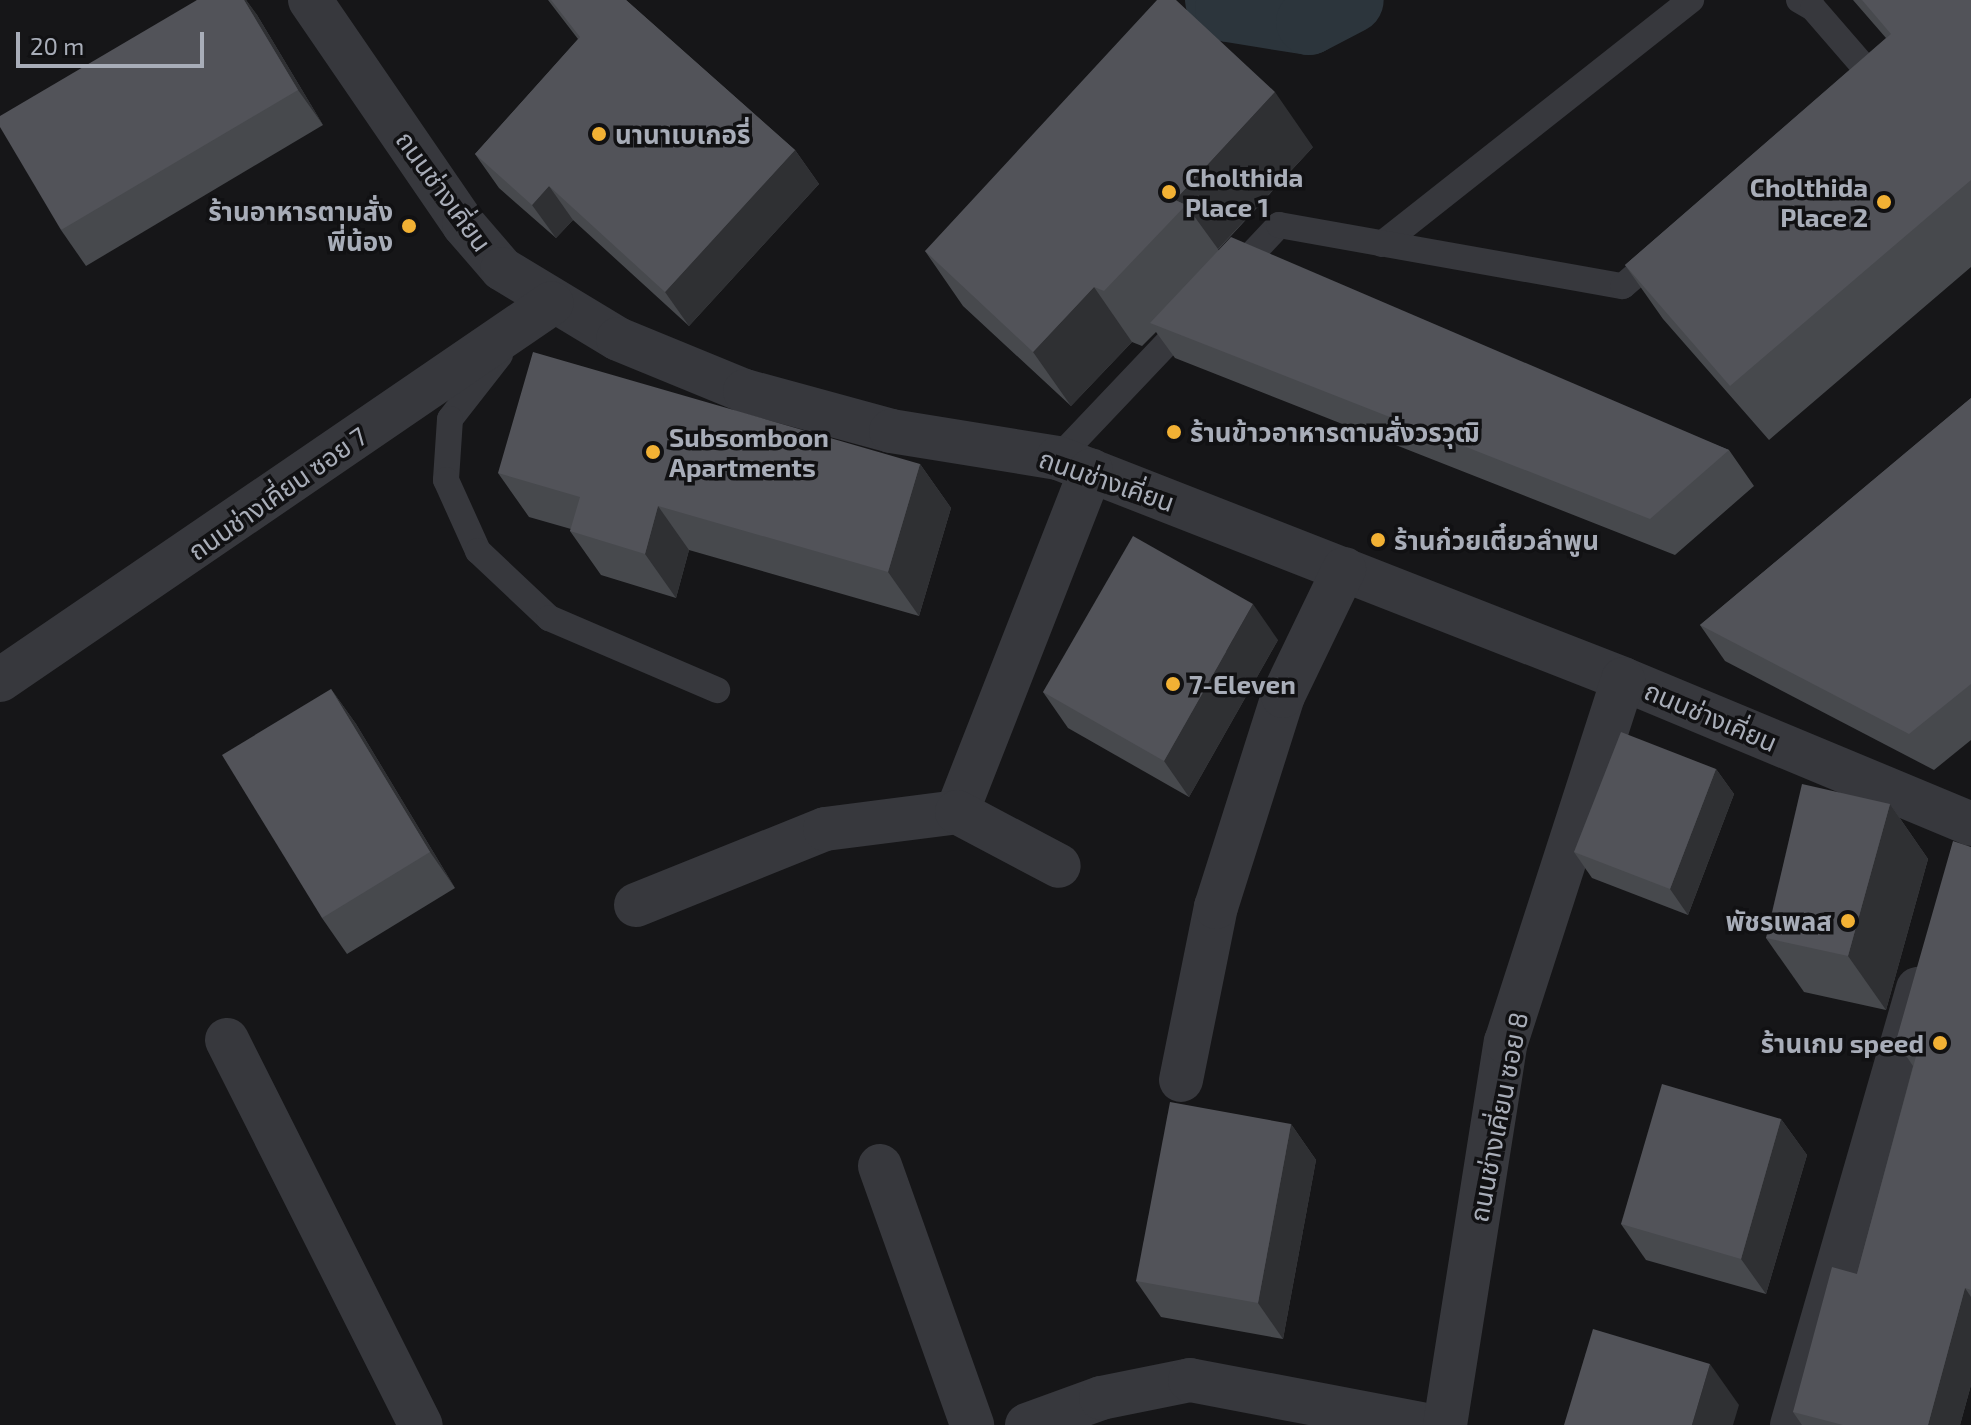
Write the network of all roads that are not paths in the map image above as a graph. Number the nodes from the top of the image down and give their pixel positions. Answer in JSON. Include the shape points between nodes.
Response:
{"nodes":[{"id":1,"x":310,"y":0,"type":"edge"},
{"id":2,"x":1691,"y":0,"type":"edge"},
{"id":3,"x":1799,"y":0,"type":"edge"},
{"id":4,"x":1837,"y":106,"type":"edge"},
{"id":5,"x":1682,"y":236,"type":"edge"},
{"id":6,"x":1382,"y":244,"type":"junction"},
{"id":7,"x":552,"y":303,"type":"junction"},
{"id":8,"x":1074,"y":464,"type":"junction"},
{"id":9,"x":1344,"y":569,"type":"junction"},
{"id":10,"x":1623,"y":679,"type":"junction"},
{"id":11,"x":0,"y":680,"type":"edge"},
{"id":12,"x":717,"y":690,"type":"dead end"},
{"id":13,"x":957,"y":812,"type":"junction"},
{"id":14,"x":1968,"y":823,"type":"edge"},
{"id":15,"x":1059,"y":866,"type":"dead end"},
{"id":16,"x":1953,"y":867,"type":"edge"},
{"id":17,"x":636,"y":905,"type":"dead end"},
{"id":18,"x":1931,"y":942,"type":"edge"},
{"id":19,"x":227,"y":1040,"type":"dead end"},
{"id":20,"x":1181,"y":1080,"type":"dead end"},
{"id":21,"x":880,"y":1166,"type":"dead end"},
{"id":22,"x":421,"y":1425,"type":"edge"},
{"id":23,"x":972,"y":1425,"type":"edge"},
{"id":24,"x":1027,"y":1425,"type":"edge"},
{"id":25,"x":1427,"y":1425,"type":"edge"},
{"id":26,"x":1445,"y":1425,"type":"edge"},
{"id":27,"x":1792,"y":1425,"type":"edge"}],
"edges":[{"from":1,"to":7,"type":"street","name":"ถนนช่างเคี่ยน","via":[[464,225],[502,269]]},
{"from":2,"to":6,"type":"lane"},
{"from":3,"to":4,"type":"lane","via":[[1813,8],[1872,76]]},
{"from":5,"to":6,"type":"lane","via":[[1623,286]]},
{"from":6,"to":8,"type":"lane","via":[[1279,225],[1211,297]]},
{"from":7,"to":8,"type":"street","name":"ถนนช่างเคี่ยน","via":[[618,339],[745,391],[891,431]]},
{"from":7,"to":11,"type":"street","name":"ถนนช่างเคี่ยน ซอย 7"},
{"from":7,"to":12,"type":"lane","via":[[485,371],[450,419],[446,480],[478,551],[549,618]]},
{"from":8,"to":9,"type":"street","name":"ถนนช่างเคี่ยน"},
{"from":8,"to":13,"type":"street"},
{"from":9,"to":10,"type":"street","name":"ถนนช่างเคี่ยน"},
{"from":9,"to":20,"type":"street","via":[[1279,711],[1216,907]]},
{"from":10,"to":14,"type":"street","name":"ถนนช่างเคี่ยน"},
{"from":10,"to":26,"type":"street","name":"ถนนช่างเคี่ยน ซอย 8","via":[[1506,1042]]},
{"from":13,"to":15,"type":"street"},
{"from":13,"to":17,"type":"street","via":[[825,829]]},
{"from":14,"to":16,"type":"street"},
{"from":18,"to":27,"type":"street"},
{"from":19,"to":22,"type":"street"},
{"from":21,"to":23,"type":"street"},
{"from":24,"to":25,"type":"street","via":[[1101,1398],[1190,1380]]}]}
